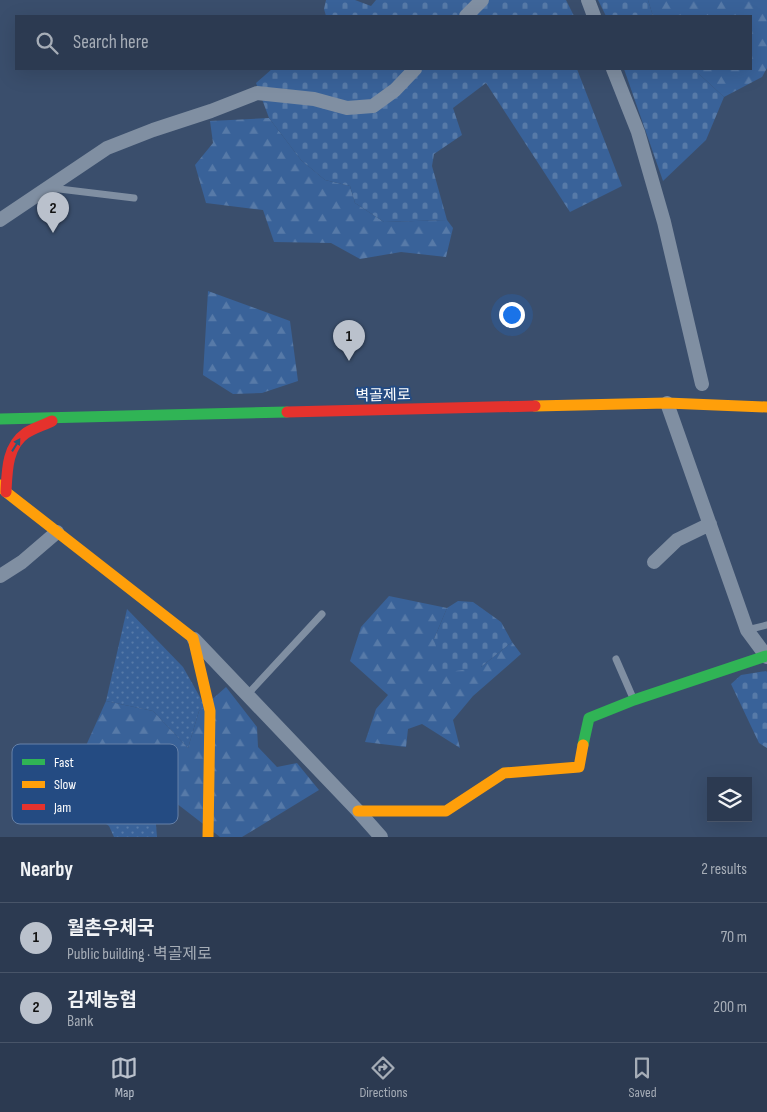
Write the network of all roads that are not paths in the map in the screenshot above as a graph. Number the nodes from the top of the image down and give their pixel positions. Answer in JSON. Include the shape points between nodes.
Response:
{"nodes":[{"id":1,"x":482,"y":0,"type":"edge"},
{"id":2,"x":588,"y":0,"type":"edge"},
{"id":3,"x":467,"y":15,"type":"edge"},
{"id":4,"x":594,"y":15,"type":"edge"},
{"id":5,"x":414,"y":70,"type":"edge"},
{"id":6,"x":613,"y":70,"type":"edge"},
{"id":7,"x":48,"y":187,"type":"junction"},
{"id":8,"x":134,"y":198,"type":"dead end"},
{"id":9,"x":0,"y":220,"type":"edge"},
{"id":10,"x":702,"y":384,"type":"dead end"},
{"id":11,"x":668,"y":403,"type":"junction"},
{"id":12,"x":767,"y":407,"type":"edge"},
{"id":13,"x":60,"y":418,"type":"junction"},
{"id":14,"x":0,"y":419,"type":"edge"},
{"id":15,"x":3,"y":488,"type":"edge"},
{"id":16,"x":710,"y":524,"type":"junction"},
{"id":17,"x":57,"y":532,"type":"junction"},
{"id":18,"x":654,"y":562,"type":"dead end"},
{"id":19,"x":0,"y":576,"type":"edge"},
{"id":20,"x":322,"y":614,"type":"dead end"},
{"id":21,"x":767,"y":625,"type":"edge"},
{"id":22,"x":747,"y":630,"type":"junction"},
{"id":23,"x":193,"y":638,"type":"junction"},
{"id":24,"x":766,"y":656,"type":"edge"},
{"id":25,"x":616,"y":659,"type":"dead end"},
{"id":26,"x":248,"y":695,"type":"junction"},
{"id":27,"x":634,"y":700,"type":"junction"},
{"id":28,"x":358,"y":811,"type":"junction"},
{"id":29,"x":208,"y":837,"type":"edge"},
{"id":30,"x":380,"y":837,"type":"edge"}],
"edges":[{"from":1,"to":3,"type":"street"},
{"from":2,"to":4,"type":"street"},
{"from":5,"to":7,"type":"street","via":[[373,106],[346,108],[314,100],[257,93],[107,148]]},
{"from":6,"to":10,"type":"street","via":[[638,132],[662,213]]},
{"from":7,"to":8,"type":"lane"},
{"from":7,"to":9,"type":"street"},
{"from":11,"to":12,"type":"street","name":"벽골제로"},
{"from":11,"to":13,"type":"street","name":"벽골제로"},
{"from":11,"to":16,"type":"street"},
{"from":13,"to":14,"type":"street","name":"벽골제로"},
{"from":15,"to":13,"type":"street","one_way":true,"via":[[18,440]]},
{"from":15,"to":17,"type":"street"},
{"from":16,"to":18,"type":"street","via":[[677,540]]},
{"from":16,"to":22,"type":"street"},
{"from":17,"to":19,"type":"street"},
{"from":17,"to":23,"type":"street"},
{"from":20,"to":26,"type":"lane"},
{"from":21,"to":22,"type":"lane"},
{"from":22,"to":24,"type":"street"},
{"from":23,"to":26,"type":"street"},
{"from":23,"to":29,"type":"street","via":[[210,711]]},
{"from":24,"to":27,"type":"street"},
{"from":25,"to":27,"type":"lane"},
{"from":26,"to":28,"type":"street"},
{"from":27,"to":28,"type":"street","via":[[589,718],[579,767],[504,773],[446,810]]},
{"from":28,"to":30,"type":"street"}]}
